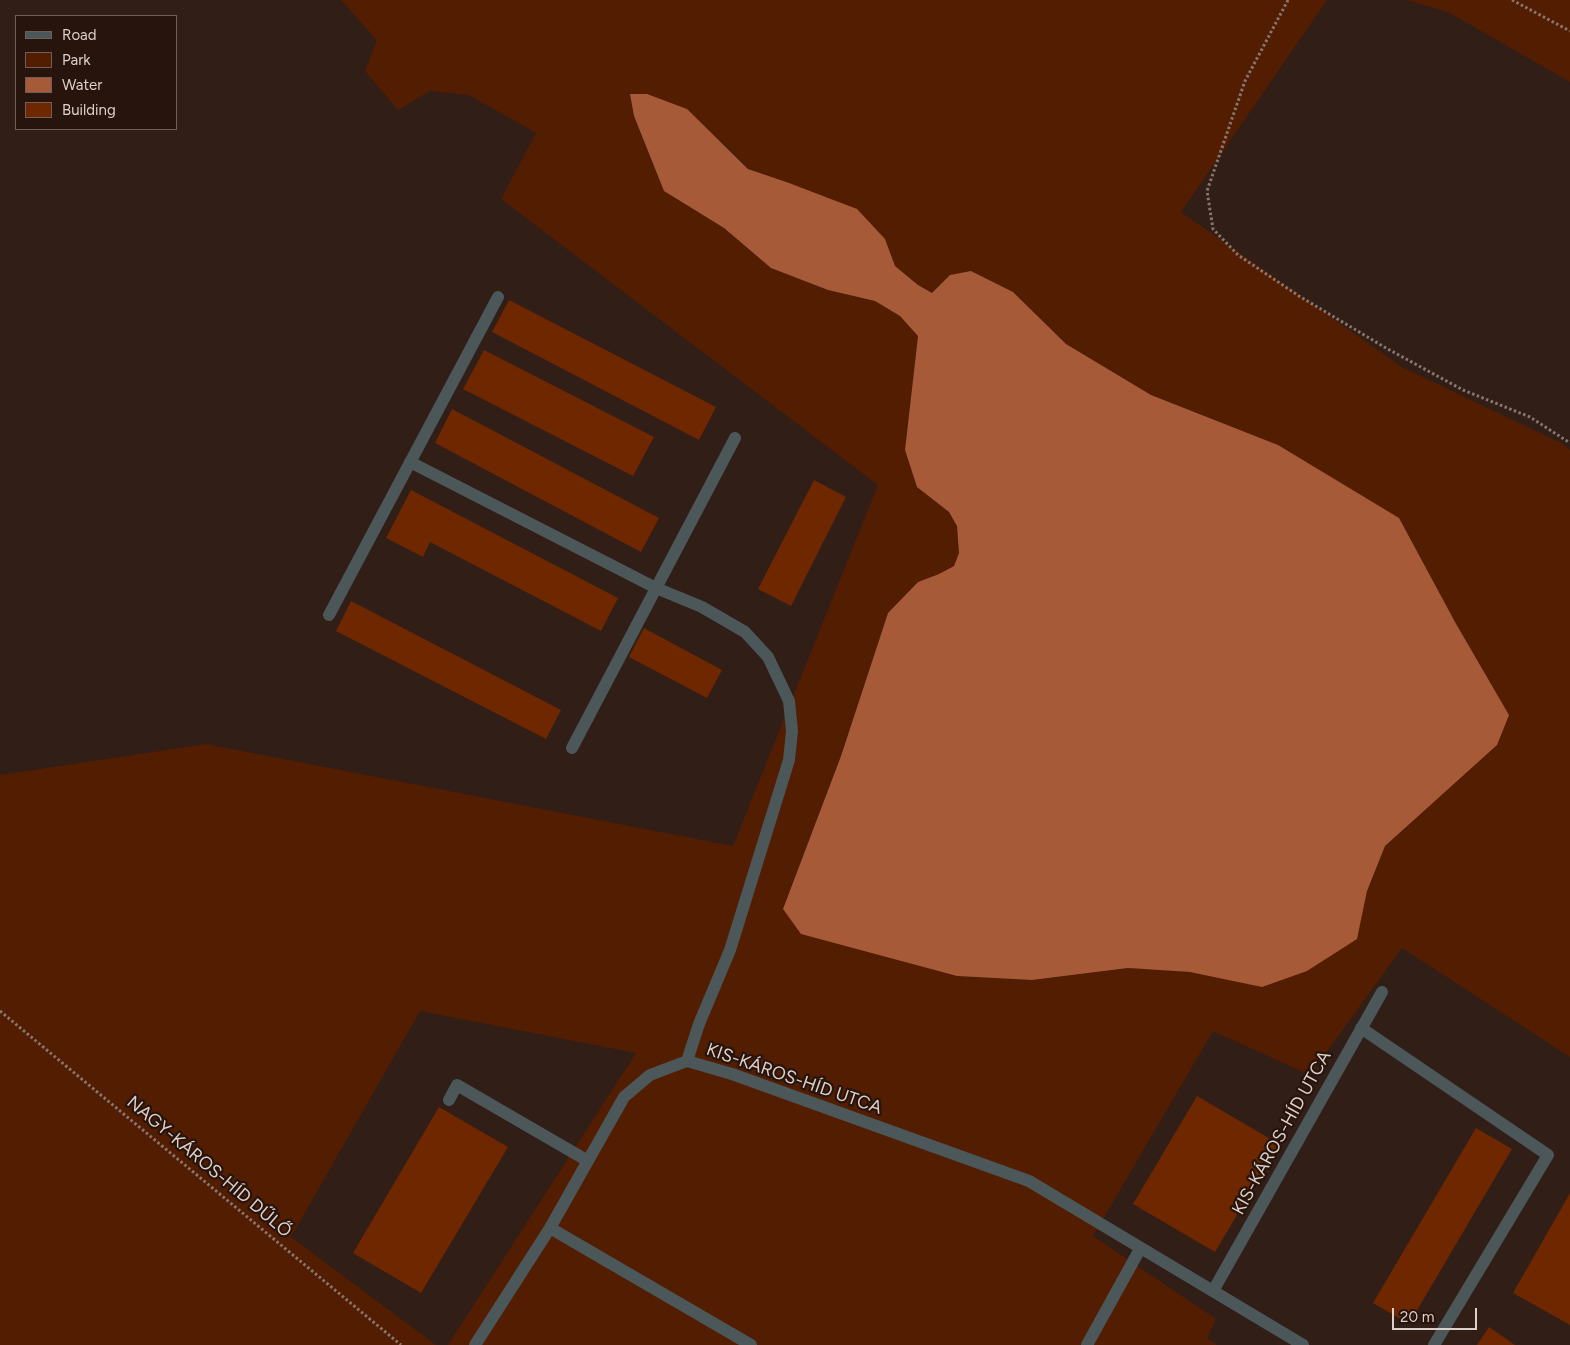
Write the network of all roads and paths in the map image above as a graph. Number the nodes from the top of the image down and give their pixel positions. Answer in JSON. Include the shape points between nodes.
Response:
{"nodes":[{"id":1,"x":1288,"y":0,"type":"edge"},
{"id":2,"x":1512,"y":0,"type":"edge"},
{"id":3,"x":1570,"y":31,"type":"edge"},
{"id":4,"x":498,"y":297,"type":"dead end"},
{"id":5,"x":734,"y":438,"type":"dead end"},
{"id":6,"x":1570,"y":443,"type":"edge"},
{"id":7,"x":410,"y":462,"type":"junction"},
{"id":8,"x":656,"y":588,"type":"junction"},
{"id":9,"x":330,"y":615,"type":"dead end"},
{"id":10,"x":572,"y":748,"type":"dead end"},
{"id":11,"x":1382,"y":992,"type":"dead end"},
{"id":12,"x":0,"y":1011,"type":"edge"},
{"id":13,"x":1361,"y":1028,"type":"junction"},
{"id":14,"x":688,"y":1061,"type":"junction"},
{"id":15,"x":449,"y":1100,"type":"dead end"},
{"id":16,"x":588,"y":1161,"type":"junction"},
{"id":17,"x":550,"y":1228,"type":"junction"},
{"id":18,"x":1140,"y":1248,"type":"junction"},
{"id":19,"x":1213,"y":1291,"type":"junction"},
{"id":20,"x":401,"y":1345,"type":"edge"},
{"id":21,"x":475,"y":1345,"type":"edge"},
{"id":22,"x":751,"y":1345,"type":"edge"},
{"id":23,"x":1087,"y":1345,"type":"edge"},
{"id":24,"x":1304,"y":1345,"type":"edge"},
{"id":25,"x":1434,"y":1345,"type":"edge"}],
"edges":[{"from":1,"to":6,"type":"path","via":[[1245,81],[1206,191],[1213,229],[1238,255],[1299,296],[1463,390],[1530,418]]},
{"from":2,"to":3,"type":"path"},
{"from":4,"to":7,"type":"street"},
{"from":5,"to":8,"type":"street"},
{"from":7,"to":8,"type":"street"},
{"from":7,"to":9,"type":"street"},
{"from":8,"to":10,"type":"street"},
{"from":8,"to":14,"type":"street","via":[[745,632],[768,657],[789,701],[792,732],[789,760],[730,950],[698,1024]]},
{"from":11,"to":13,"type":"street","name":"KIS-KÁROS-HÍD UTCA"},
{"from":12,"to":20,"type":"path","name":"NAGY-KÁROS-HÍD DŰLŐ"},
{"from":13,"to":19,"type":"street","name":"KIS-KÁROS-HÍD UTCA"},
{"from":13,"to":25,"type":"street","via":[[1548,1155]]},
{"from":14,"to":16,"type":"street","name":"KIS-KÁROS-HÍD UTCA","via":[[650,1075],[624,1097]]},
{"from":14,"to":18,"type":"street","name":"KIS-KÁROS-HÍD UTCA","via":[[1029,1181]]},
{"from":15,"to":16,"type":"street","via":[[457,1085]]},
{"from":16,"to":17,"type":"street","name":"KIS-KÁROS-HÍD UTCA"},
{"from":17,"to":21,"type":"street","name":"KIS-KÁROS-HÍD UTCA"},
{"from":17,"to":22,"type":"street"},
{"from":18,"to":19,"type":"street","name":"KIS-KÁROS-HÍD UTCA"},
{"from":18,"to":23,"type":"street"},
{"from":19,"to":24,"type":"street","name":"KIS-KÁROS-HÍD UTCA"}]}
